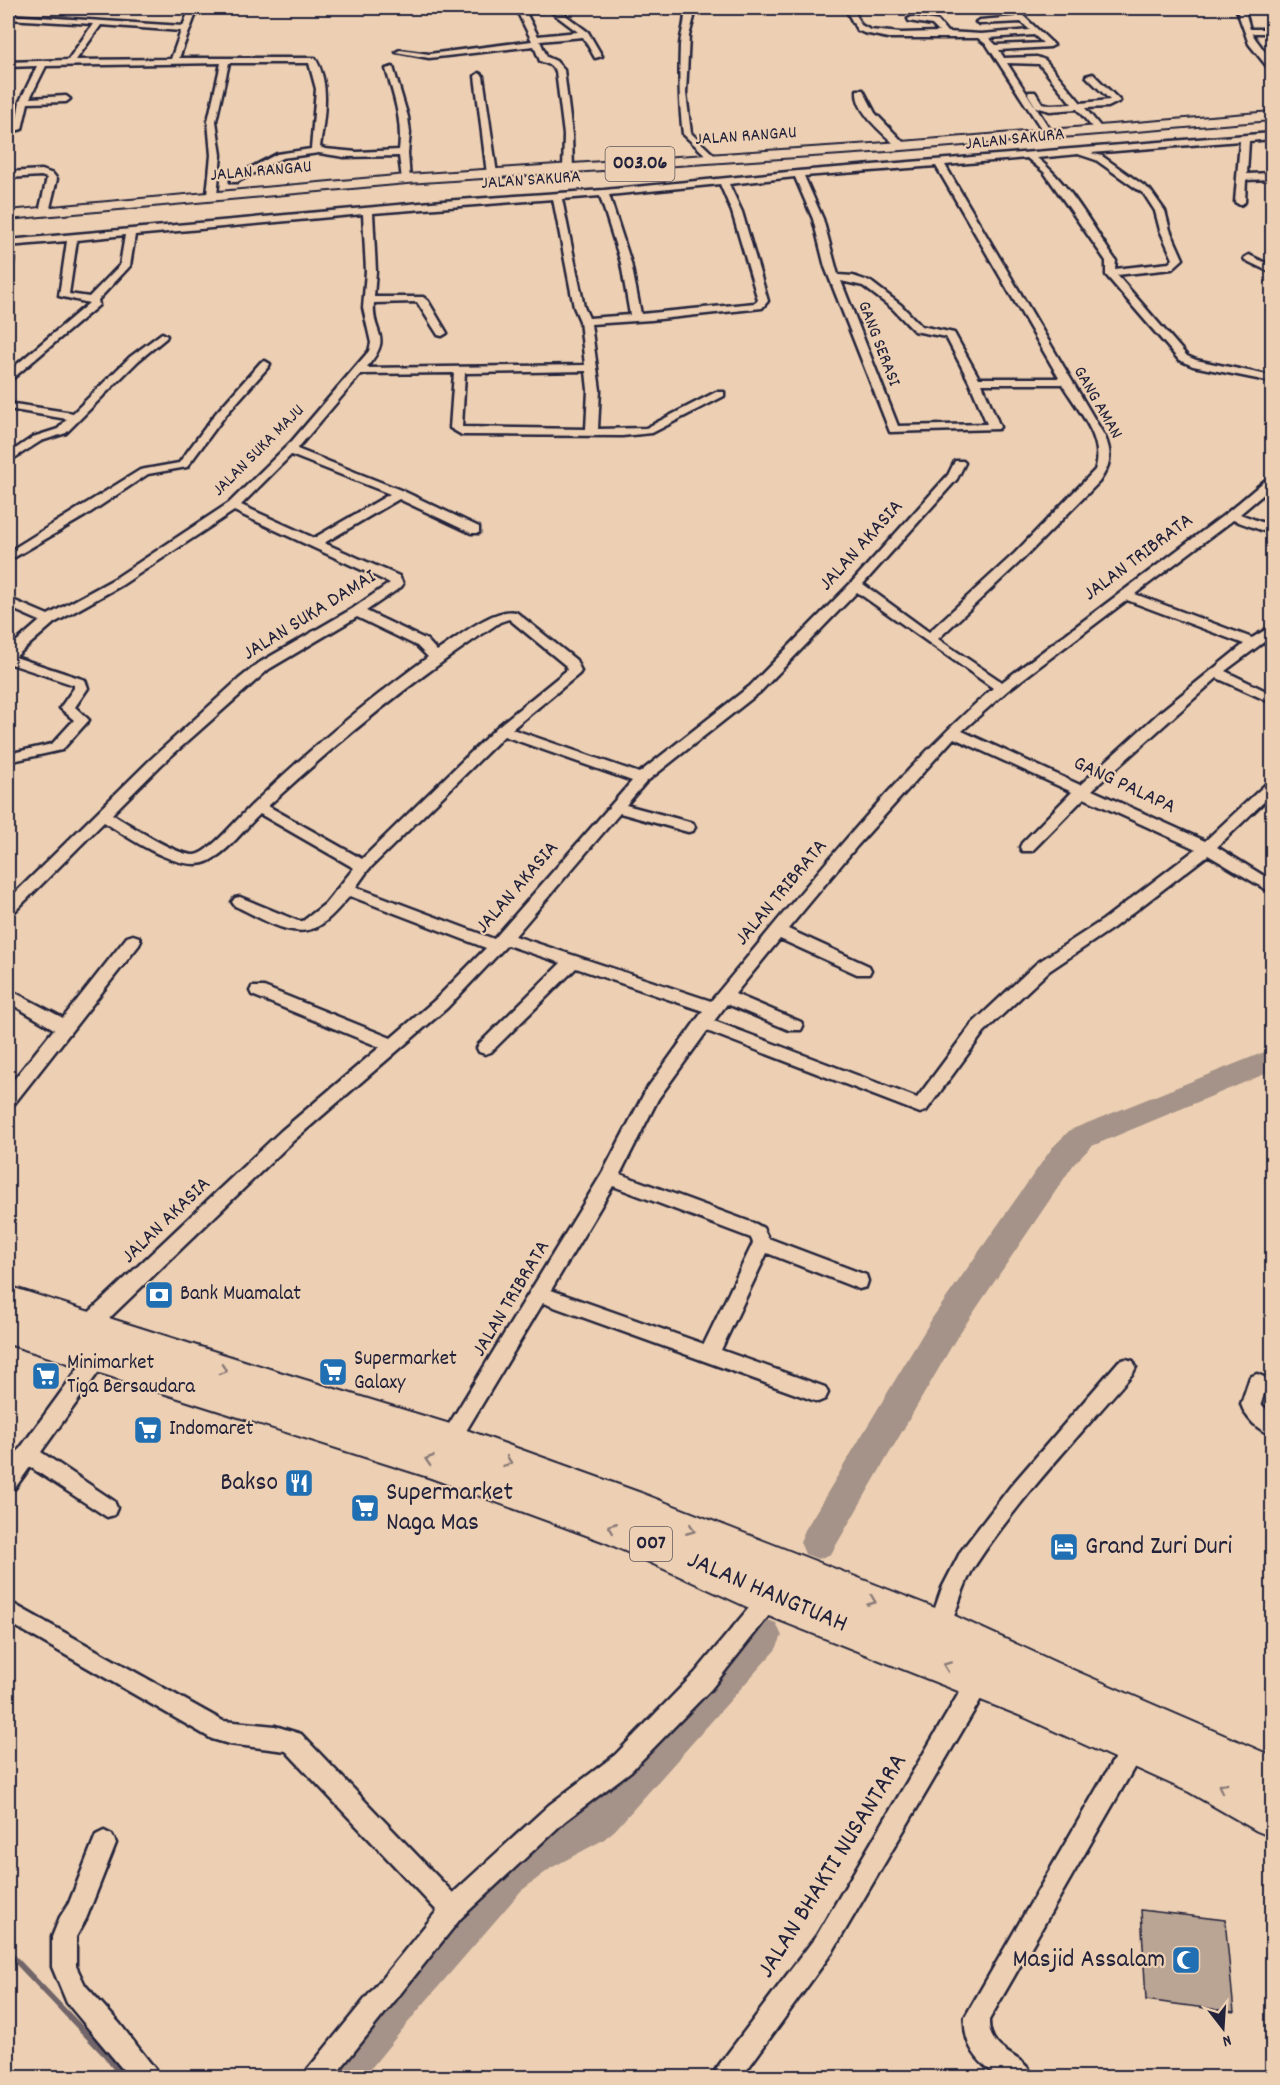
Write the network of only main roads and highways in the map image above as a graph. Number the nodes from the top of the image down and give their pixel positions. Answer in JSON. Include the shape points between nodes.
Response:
{"nodes":[{"id":1,"x":1272,"y":116,"type":"edge"},
{"id":2,"x":8,"y":215,"type":"edge"},
{"id":3,"x":8,"y":1300,"type":"edge"},
{"id":4,"x":8,"y":1329,"type":"edge"},
{"id":5,"x":94,"y":1341,"type":"junction"},
{"id":6,"x":1039,"y":1690,"type":"junction"},
{"id":7,"x":1272,"y":1777,"type":"edge"},
{"id":8,"x":1272,"y":1816,"type":"edge"}],
"edges":[{"from":1,"to":2,"type":"main road","name":"JALAN RANGAU","number":"003.06","via":[[568,170],[233,187],[212,195]]},
{"from":3,"to":5,"type":"highway","name":"JALAN HANGTUAH","number":"007"},
{"from":4,"to":5,"type":"highway","name":"JALAN HANGTUAH","number":"007"},
{"from":6,"to":5,"type":"highway","name":"JALAN HANGTUAH","number":"007","one_way":true,"via":[[980,1679],[771,1598],[615,1528]]},
{"from":5,"to":6,"type":"highway","name":"JALAN HANGTUAH","number":"007","one_way":true,"via":[[287,1391],[450,1440],[641,1510],[939,1628]]},
{"from":6,"to":7,"type":"highway","name":"JALAN HANGTUAH","number":"007","via":[[1201,1743]]},
{"from":8,"to":6,"type":"highway","name":"JALAN HANGTUAH","number":"007","one_way":true,"via":[[1204,1777],[1134,1746]]}]}
